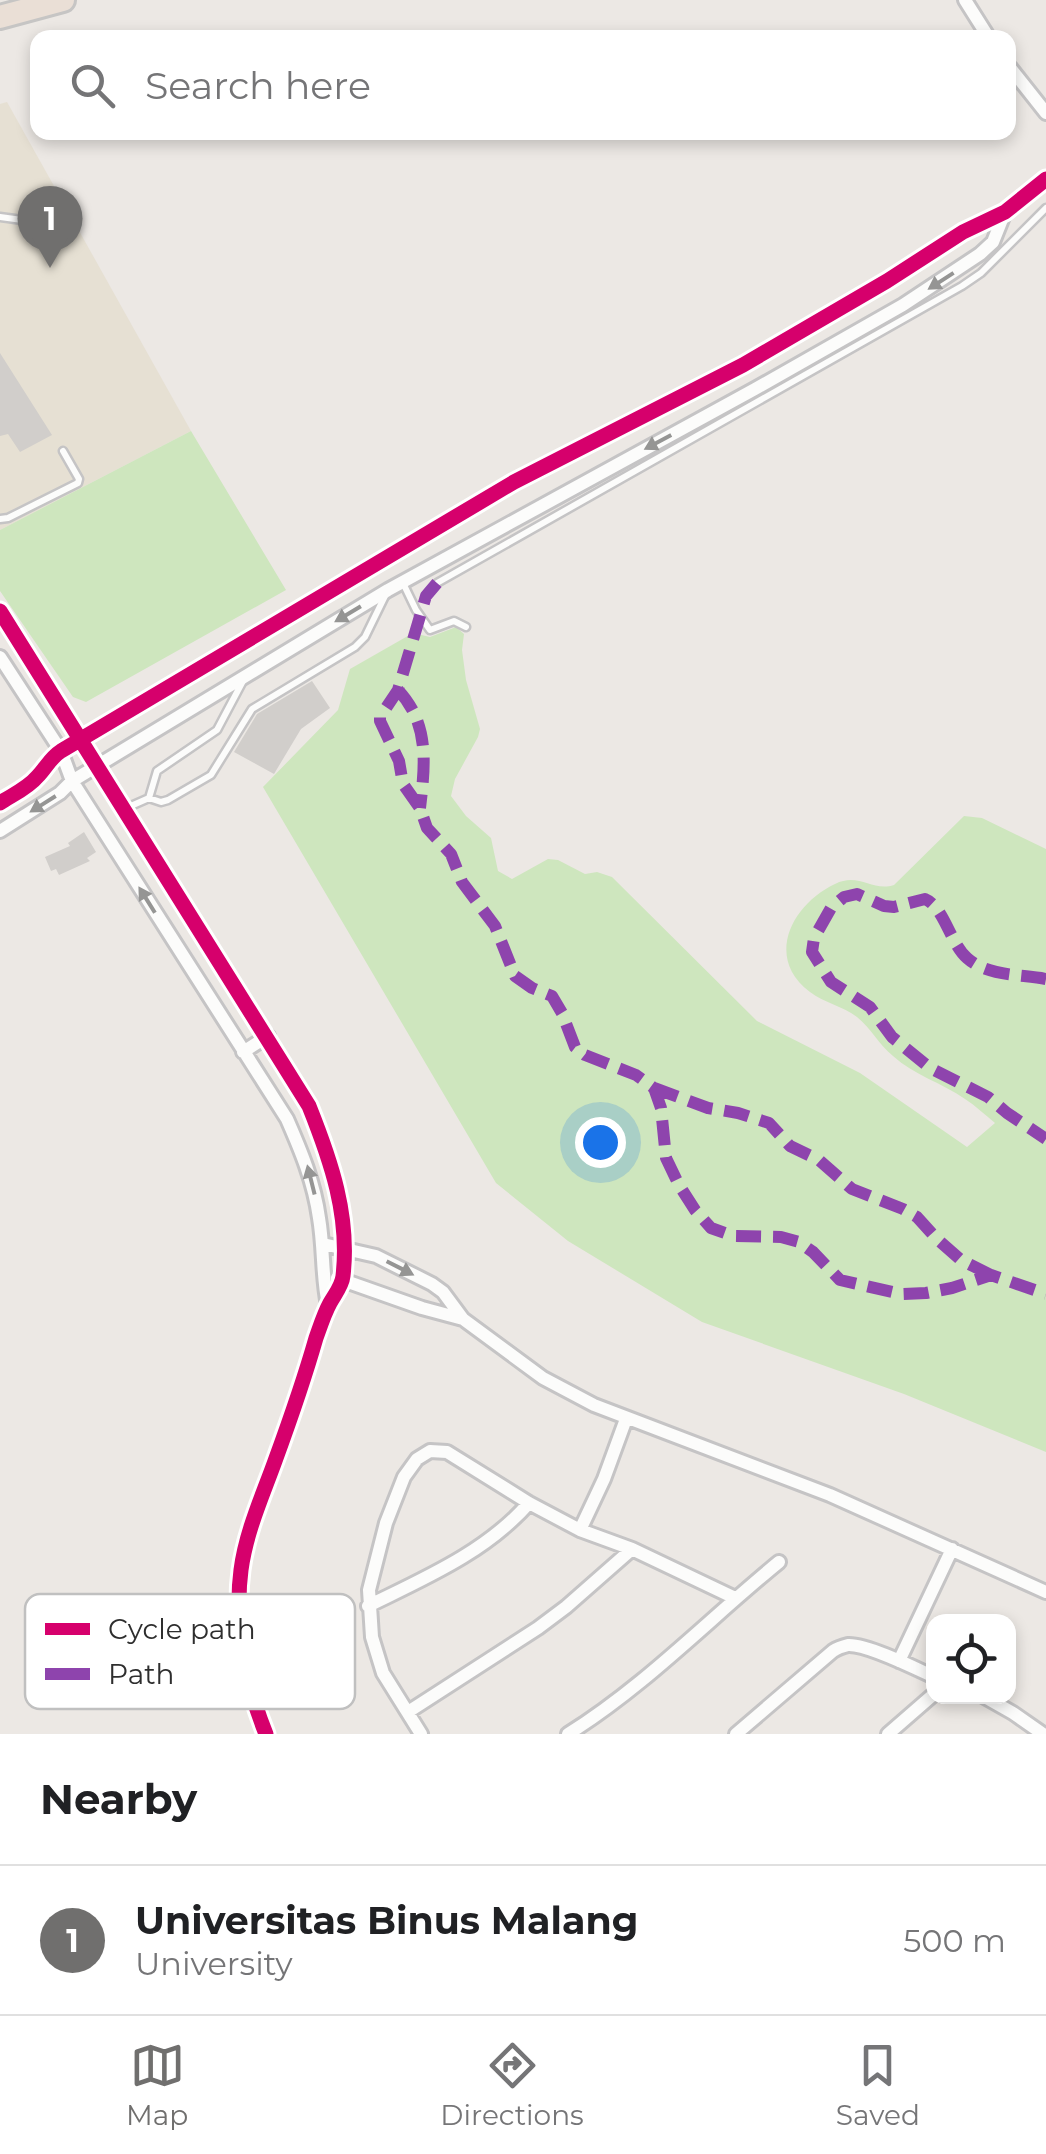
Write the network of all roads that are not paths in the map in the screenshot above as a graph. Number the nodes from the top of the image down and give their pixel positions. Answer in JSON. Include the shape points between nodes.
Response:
{"nodes":[{"id":1,"x":63,"y":0,"type":"edge"},
{"id":2,"x":966,"y":0,"type":"edge"},
{"id":3,"x":0,"y":17,"type":"edge"},
{"id":4,"x":984,"y":30,"type":"edge"},
{"id":5,"x":1016,"y":75,"type":"edge"},
{"id":6,"x":1046,"y":114,"type":"edge"},
{"id":7,"x":1046,"y":179,"type":"edge"},
{"id":8,"x":1046,"y":208,"type":"edge"},
{"id":9,"x":1005,"y":212,"type":"junction"},
{"id":10,"x":58,"y":216,"type":"dead end"},
{"id":11,"x":0,"y":217,"type":"edge"},
{"id":12,"x":764,"y":353,"type":"junction"},
{"id":13,"x":743,"y":366,"type":"junction"},
{"id":14,"x":776,"y":377,"type":"junction"},
{"id":15,"x":755,"y":389,"type":"junction"},
{"id":16,"x":63,"y":451,"type":"dead end"},
{"id":17,"x":0,"y":520,"type":"edge"},
{"id":18,"x":403,"y":582,"type":"junction"},
{"id":19,"x":438,"y":584,"type":"dead end"},
{"id":20,"x":388,"y":590,"type":"junction"},
{"id":21,"x":0,"y":611,"type":"edge"},
{"id":22,"x":466,"y":627,"type":"dead end"},
{"id":23,"x":235,"y":648,"type":"junction"},
{"id":24,"x":0,"y":657,"type":"edge"},
{"id":25,"x":247,"y":674,"type":"junction"},
{"id":26,"x":80,"y":740,"type":"junction"},
{"id":27,"x":61,"y":751,"type":"junction"},
{"id":28,"x":96,"y":767,"type":"junction"},
{"id":29,"x":72,"y":782,"type":"junction"},
{"id":30,"x":149,"y":798,"type":"junction"},
{"id":31,"x":0,"y":803,"type":"edge"},
{"id":32,"x":124,"y":809,"type":"junction"},
{"id":33,"x":0,"y":831,"type":"edge"},
{"id":34,"x":268,"y":1036,"type":"junction"},
{"id":35,"x":243,"y":1052,"type":"junction"},
{"id":36,"x":322,"y":1244,"type":"junction"},
{"id":37,"x":344,"y":1248,"type":"junction"},
{"id":38,"x":324,"y":1276,"type":"junction"},
{"id":39,"x":343,"y":1280,"type":"junction"},
{"id":40,"x":328,"y":1305,"type":"junction"},
{"id":41,"x":462,"y":1319,"type":"junction"},
{"id":42,"x":626,"y":1420,"type":"junction"},
{"id":43,"x":529,"y":1504,"type":"junction"},
{"id":44,"x":580,"y":1530,"type":"junction"},
{"id":45,"x":952,"y":1549,"type":"junction"},
{"id":46,"x":632,"y":1550,"type":"junction"},
{"id":47,"x":779,"y":1562,"type":"dead end"},
{"id":48,"x":1046,"y":1592,"type":"edge"},
{"id":49,"x":240,"y":1594,"type":"edge"},
{"id":50,"x":736,"y":1598,"type":"junction"},
{"id":51,"x":368,"y":1606,"type":"junction"},
{"id":52,"x":898,"y":1661,"type":"junction"},
{"id":53,"x":926,"y":1673,"type":"edge"},
{"id":54,"x":926,"y":1701,"type":"edge"},
{"id":55,"x":997,"y":1704,"type":"edge"},
{"id":56,"x":257,"y":1709,"type":"edge"},
{"id":57,"x":408,"y":1712,"type":"junction"},
{"id":58,"x":266,"y":1734,"type":"edge"},
{"id":59,"x":421,"y":1734,"type":"edge"},
{"id":60,"x":568,"y":1734,"type":"edge"},
{"id":61,"x":736,"y":1734,"type":"edge"},
{"id":62,"x":888,"y":1734,"type":"edge"},
{"id":63,"x":1043,"y":1734,"type":"edge"}],
"edges":[{"from":1,"to":3,"type":"highway"},
{"from":2,"to":4,"type":"street"},
{"from":5,"to":6,"type":"street"},
{"from":7,"to":9,"type":"street"},
{"from":8,"to":19,"type":"lane","via":[[962,286]]},
{"from":9,"to":12,"type":"street"},
{"from":9,"to":14,"type":"street","one_way":true,"via":[[993,242],[980,254]]},
{"from":10,"to":11,"type":"lane","via":[[44,223]]},
{"from":12,"to":13,"type":"street"},
{"from":12,"to":14,"type":"street"},
{"from":13,"to":15,"type":"street"},
{"from":13,"to":23,"type":"street","via":[[514,482]]},
{"from":14,"to":15,"type":"street"},
{"from":15,"to":18,"type":"street","one_way":true},
{"from":16,"to":17,"type":"lane","via":[[78,483]]},
{"from":18,"to":20,"type":"street"},
{"from":18,"to":22,"type":"lane","via":[[430,630],[454,621]]},
{"from":20,"to":25,"type":"street","one_way":true},
{"from":20,"to":30,"type":"lane","via":[[355,647],[252,708],[210,775],[168,800]]},
{"from":21,"to":26,"type":"street"},
{"from":23,"to":25,"type":"street"},
{"from":23,"to":26,"type":"street"},
{"from":24,"to":27,"type":"street"},
{"from":25,"to":28,"type":"street"},
{"from":25,"to":30,"type":"lane","via":[[217,730],[157,771]]},
{"from":26,"to":27,"type":"street"},
{"from":26,"to":28,"type":"street"},
{"from":27,"to":29,"type":"street"},
{"from":27,"to":31,"type":"street","via":[[31,784]]},
{"from":28,"to":29,"type":"street"},
{"from":28,"to":32,"type":"street"},
{"from":29,"to":33,"type":"street","one_way":true},
{"from":35,"to":29,"type":"street","one_way":true},
{"from":30,"to":32,"type":"lane"},
{"from":32,"to":34,"type":"street"},
{"from":34,"to":35,"type":"street"},
{"from":34,"to":37,"type":"street","via":[[329,1156]]},
{"from":36,"to":35,"type":"street","one_way":true,"via":[[306,1162]]},
{"from":36,"to":37,"type":"street"},
{"from":36,"to":38,"type":"street"},
{"from":37,"to":39,"type":"street"},
{"from":37,"to":41,"type":"street","one_way":true,"via":[[432,1284]]},
{"from":38,"to":39,"type":"street"},
{"from":38,"to":40,"type":"street"},
{"from":39,"to":40,"type":"street"},
{"from":39,"to":41,"type":"street"},
{"from":40,"to":49,"type":"street","via":[[248,1532]]},
{"from":41,"to":42,"type":"street","via":[[543,1378]]},
{"from":42,"to":44,"type":"street"},
{"from":42,"to":45,"type":"street","via":[[830,1495]]},
{"from":43,"to":44,"type":"street"},
{"from":43,"to":51,"type":"street","via":[[478,1548]]},
{"from":43,"to":51,"type":"street","via":[[446,1452],[417,1459],[386,1524]]},
{"from":44,"to":46,"type":"street"},
{"from":45,"to":48,"type":"street"},
{"from":45,"to":52,"type":"street"},
{"from":46,"to":50,"type":"street"},
{"from":46,"to":57,"type":"street","via":[[538,1628]]},
{"from":47,"to":50,"type":"street"},
{"from":50,"to":60,"type":"street"},
{"from":51,"to":57,"type":"street","via":[[382,1674]]},
{"from":52,"to":53,"type":"street"},
{"from":52,"to":61,"type":"street","via":[[849,1645],[832,1651]]},
{"from":54,"to":62,"type":"street"},
{"from":55,"to":63,"type":"street"},
{"from":56,"to":58,"type":"street"},
{"from":57,"to":59,"type":"street"}]}
